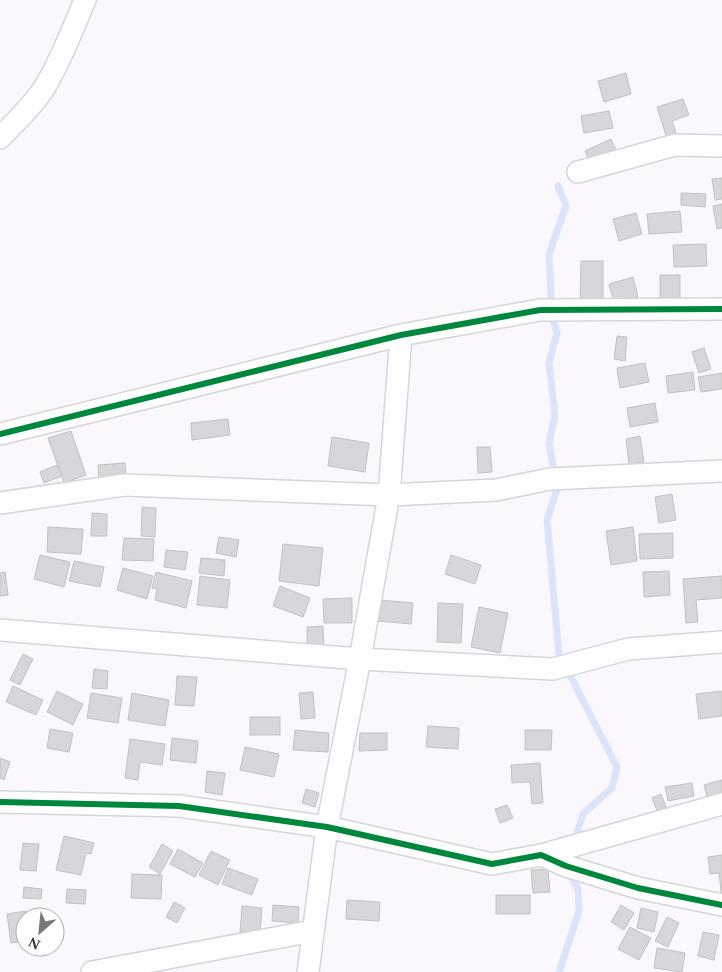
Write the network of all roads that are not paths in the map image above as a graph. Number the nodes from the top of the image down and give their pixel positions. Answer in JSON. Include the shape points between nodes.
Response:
{"nodes":[{"id":1,"x":85,"y":0,"type":"edge"},
{"id":2,"x":0,"y":138,"type":"edge"},
{"id":3,"x":722,"y":146,"type":"edge"},
{"id":4,"x":578,"y":172,"type":"dead end"},
{"id":5,"x":722,"y":309,"type":"edge"},
{"id":6,"x":401,"y":335,"type":"junction"},
{"id":7,"x":0,"y":434,"type":"edge"},
{"id":8,"x":722,"y":471,"type":"edge"},
{"id":9,"x":389,"y":495,"type":"junction"},
{"id":10,"x":0,"y":503,"type":"edge"},
{"id":11,"x":0,"y":630,"type":"edge"},
{"id":12,"x":722,"y":642,"type":"edge"},
{"id":13,"x":360,"y":659,"type":"junction"},
{"id":14,"x":0,"y":802,"type":"edge"},
{"id":15,"x":722,"y":804,"type":"edge"},
{"id":16,"x":327,"y":827,"type":"junction"},
{"id":17,"x":541,"y":856,"type":"junction"},
{"id":18,"x":722,"y":904,"type":"edge"},
{"id":19,"x":313,"y":931,"type":"junction"},
{"id":20,"x":166,"y":965,"type":"edge"},
{"id":21,"x":92,"y":972,"type":"edge"},
{"id":22,"x":308,"y":972,"type":"edge"}],
"edges":[{"from":1,"to":2,"type":"street","via":[[46,86]]},
{"from":3,"to":4,"type":"street","via":[[674,145]]},
{"from":5,"to":6,"type":"street","via":[[549,310]]},
{"from":6,"to":7,"type":"street"},
{"from":6,"to":9,"type":"street"},
{"from":8,"to":9,"type":"street","via":[[558,479],[496,490]]},
{"from":9,"to":10,"type":"street","via":[[124,485]]},
{"from":9,"to":13,"type":"street"},
{"from":11,"to":13,"type":"street"},
{"from":12,"to":13,"type":"street","via":[[628,649],[563,666]]},
{"from":13,"to":16,"type":"street"},
{"from":14,"to":16,"type":"street","via":[[179,806]]},
{"from":15,"to":17,"type":"street"},
{"from":16,"to":17,"type":"street","via":[[492,864]]},
{"from":16,"to":19,"type":"street"},
{"from":17,"to":18,"type":"street","via":[[638,888]]},
{"from":19,"to":20,"type":"street"},
{"from":19,"to":22,"type":"street"},
{"from":20,"to":21,"type":"street"}]}
